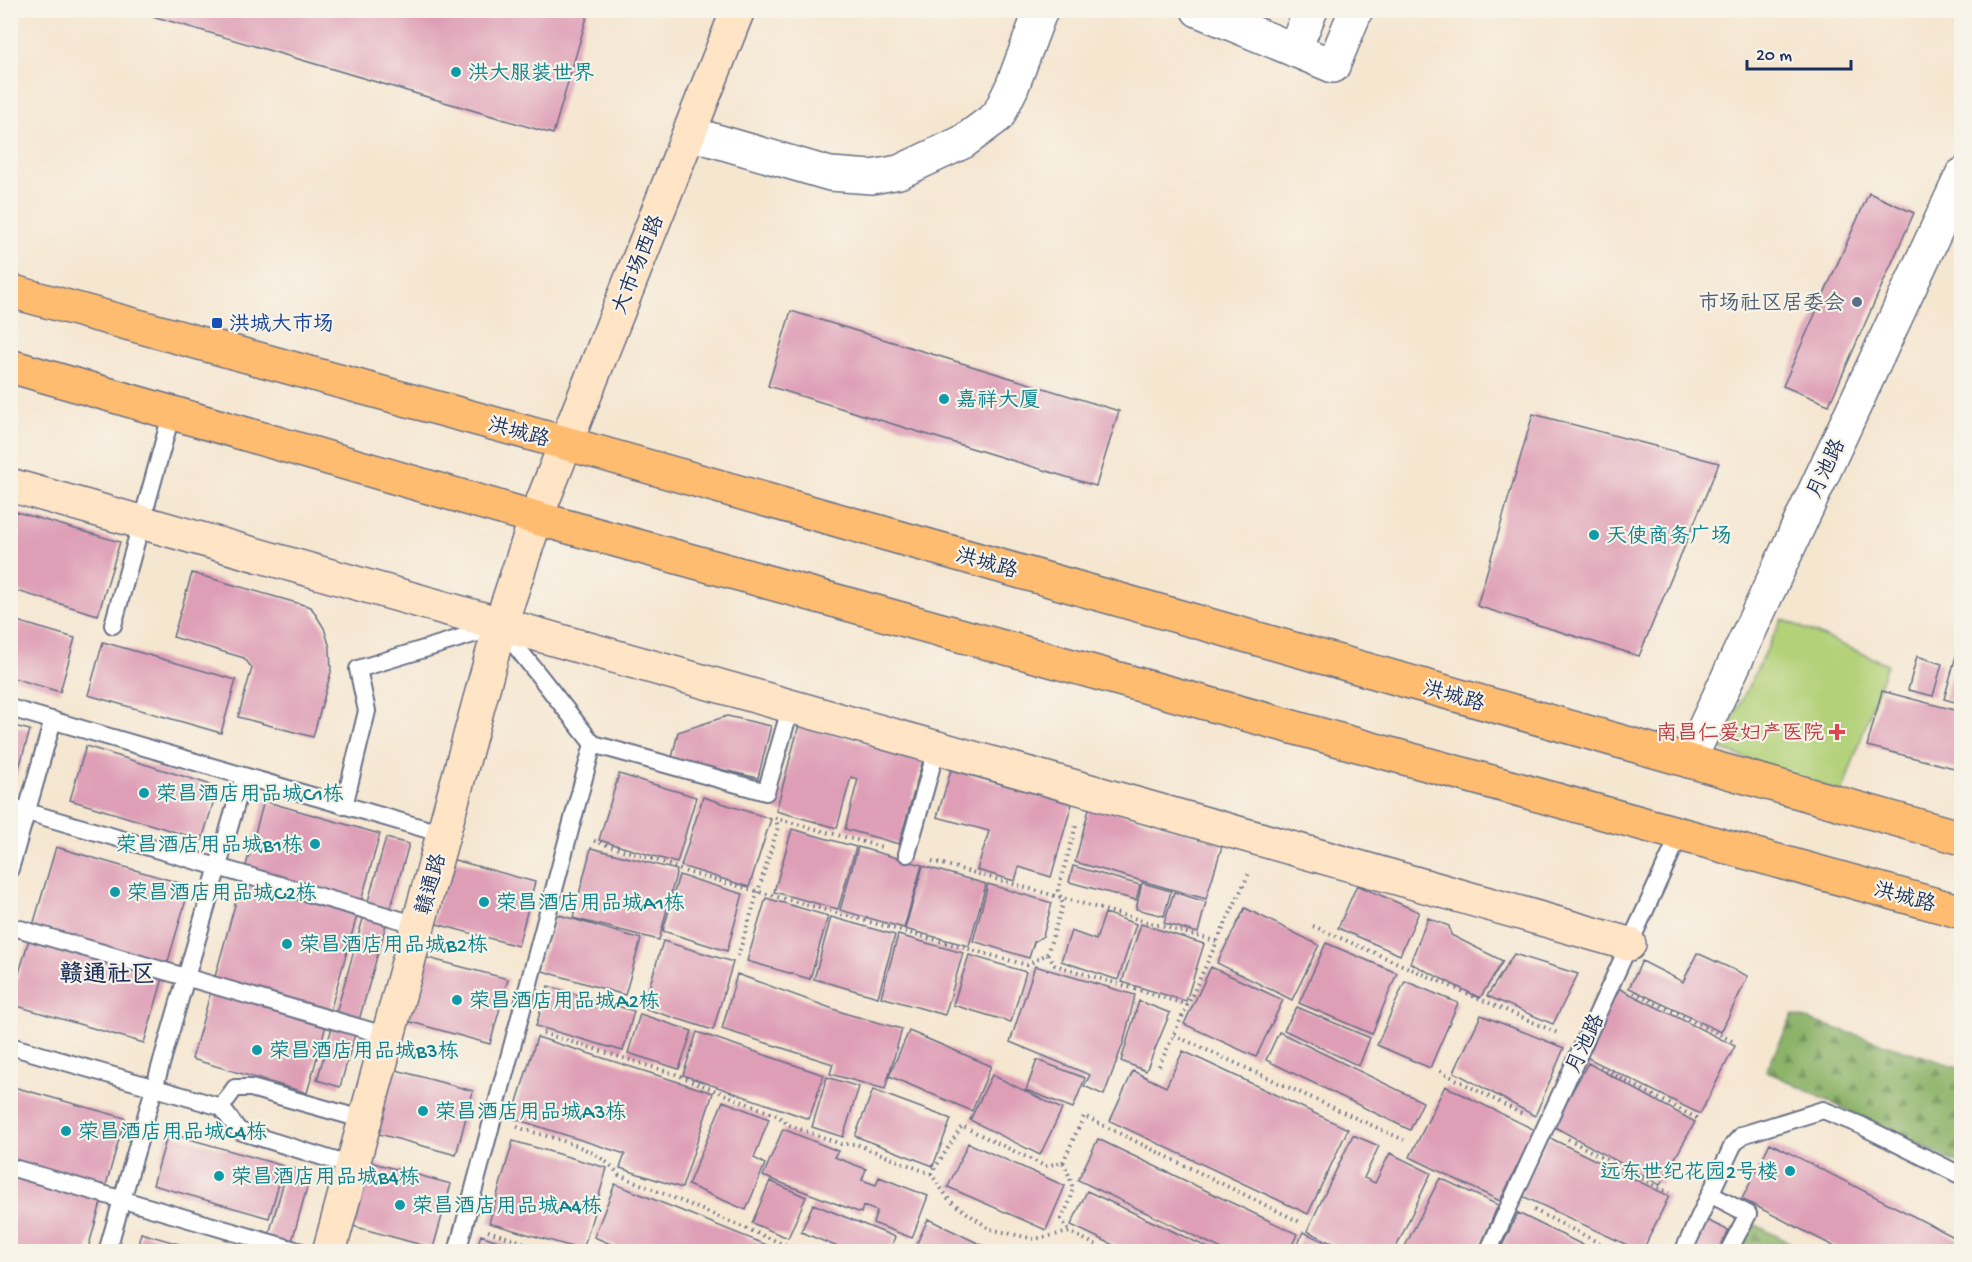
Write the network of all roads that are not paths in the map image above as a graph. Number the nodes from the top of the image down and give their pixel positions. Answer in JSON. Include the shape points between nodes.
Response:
{"nodes":[{"id":1,"x":738,"y":10,"type":"edge"},
{"id":2,"x":1041,"y":10,"type":"edge"},
{"id":3,"x":1198,"y":10,"type":"edge"},
{"id":4,"x":1311,"y":10,"type":"edge"},
{"id":5,"x":1356,"y":10,"type":"edge"},
{"id":6,"x":1294,"y":50,"type":"junction"},
{"id":7,"x":689,"y":133,"type":"junction"},
{"id":8,"x":1962,"y":175,"type":"edge"},
{"id":9,"x":10,"y":291,"type":"edge"},
{"id":10,"x":10,"y":366,"type":"edge"},
{"id":11,"x":172,"y":412,"type":"junction"},
{"id":12,"x":565,"y":443,"type":"junction"},
{"id":13,"x":10,"y":485,"type":"edge"},
{"id":14,"x":536,"y":518,"type":"junction"},
{"id":15,"x":141,"y":523,"type":"junction"},
{"id":16,"x":113,"y":625,"type":"dead end"},
{"id":17,"x":500,"y":626,"type":"junction"},
{"id":18,"x":791,"y":705,"type":"junction"},
{"id":19,"x":10,"y":708,"type":"edge"},
{"id":20,"x":53,"y":720,"type":"junction"},
{"id":21,"x":593,"y":744,"type":"junction"},
{"id":22,"x":937,"y":747,"type":"junction"},
{"id":23,"x":1689,"y":761,"type":"junction"},
{"id":24,"x":244,"y":776,"type":"junction"},
{"id":25,"x":344,"y":806,"type":"junction"},
{"id":26,"x":10,"y":807,"type":"edge"},
{"id":27,"x":27,"y":812,"type":"junction"},
{"id":28,"x":443,"y":834,"type":"junction"},
{"id":29,"x":1680,"y":834,"type":"junction"},
{"id":30,"x":1962,"y":838,"type":"edge"},
{"id":31,"x":907,"y":855,"type":"road end"},
{"id":32,"x":218,"y":867,"type":"junction"},
{"id":33,"x":10,"y":869,"type":"edge"},
{"id":34,"x":1962,"y":912,"type":"edge"},
{"id":35,"x":418,"y":925,"type":"junction"},
{"id":36,"x":10,"y":926,"type":"edge"},
{"id":37,"x":1629,"y":944,"type":"junction"},
{"id":38,"x":186,"y":977,"type":"junction"},
{"id":39,"x":388,"y":1036,"type":"junction"},
{"id":40,"x":10,"y":1046,"type":"edge"},
{"id":41,"x":154,"y":1087,"type":"junction"},
{"id":42,"x":221,"y":1107,"type":"junction"},
{"id":43,"x":365,"y":1120,"type":"junction"},
{"id":44,"x":352,"y":1166,"type":"junction"},
{"id":45,"x":10,"y":1167,"type":"edge"},
{"id":46,"x":1962,"y":1176,"type":"edge"},
{"id":47,"x":1710,"y":1194,"type":"junction"},
{"id":48,"x":122,"y":1199,"type":"junction"},
{"id":49,"x":107,"y":1251,"type":"edge"},
{"id":50,"x":302,"y":1251,"type":"edge"},
{"id":51,"x":329,"y":1251,"type":"edge"},
{"id":52,"x":457,"y":1251,"type":"edge"},
{"id":53,"x":1488,"y":1251,"type":"edge"},
{"id":54,"x":1683,"y":1251,"type":"edge"},
{"id":55,"x":1728,"y":1251,"type":"edge"}],
"edges":[{"from":1,"to":7,"type":"main road","name":"大市场西路"},
{"from":2,"to":7,"type":"street","via":[[998,116],[963,142],[899,172],[872,177],[830,174]]},
{"from":3,"to":6,"type":"street"},
{"from":4,"to":6,"type":"street"},
{"from":5,"to":6,"type":"street","via":[[1333,66]]},
{"from":7,"to":12,"type":"main road","name":"大市场西路"},
{"from":8,"to":23,"type":"street","name":"月池路"},
{"from":9,"to":12,"type":"highway","name":"洪城路"},
{"from":10,"to":11,"type":"highway","name":"洪城路"},
{"from":11,"to":14,"type":"highway","name":"洪城路"},
{"from":11,"to":15,"type":"lane"},
{"from":12,"to":14,"type":"main road","name":"大市场西路"},
{"from":12,"to":23,"type":"highway","name":"洪城路"},
{"from":13,"to":15,"type":"main road"},
{"from":14,"to":17,"type":"main road","name":"赣通路"},
{"from":14,"to":29,"type":"highway","name":"洪城路"},
{"from":15,"to":16,"type":"lane"},
{"from":15,"to":17,"type":"main road"},
{"from":17,"to":18,"type":"main road"},
{"from":17,"to":21,"type":"lane"},
{"from":17,"to":25,"type":"lane","via":[[358,669],[367,711]]},
{"from":17,"to":28,"type":"main road","name":"赣通路"},
{"from":18,"to":21,"type":"lane","via":[[766,792]]},
{"from":18,"to":22,"type":"main road"},
{"from":19,"to":20,"type":"lane"},
{"from":20,"to":24,"type":"lane"},
{"from":20,"to":27,"type":"lane"},
{"from":21,"to":52,"type":"lane"},
{"from":22,"to":31,"type":"lane"},
{"from":22,"to":37,"type":"main road"},
{"from":23,"to":30,"type":"highway","name":"洪城路"},
{"from":24,"to":25,"type":"lane"},
{"from":24,"to":32,"type":"lane"},
{"from":25,"to":28,"type":"lane"},
{"from":26,"to":27,"type":"lane"},
{"from":27,"to":32,"type":"lane"},
{"from":27,"to":33,"type":"lane"},
{"from":28,"to":35,"type":"main road","name":"赣通路"},
{"from":29,"to":34,"type":"highway","name":"洪城路"},
{"from":29,"to":37,"type":"lane","name":"月池路"},
{"from":32,"to":35,"type":"lane"},
{"from":32,"to":38,"type":"lane"},
{"from":35,"to":39,"type":"main road","name":"赣通路"},
{"from":36,"to":38,"type":"lane"},
{"from":37,"to":53,"type":"lane","name":"月池路"},
{"from":38,"to":39,"type":"lane"},
{"from":38,"to":41,"type":"lane"},
{"from":39,"to":43,"type":"main road","name":"赣通路"},
{"from":40,"to":41,"type":"lane"},
{"from":41,"to":42,"type":"lane"},
{"from":41,"to":48,"type":"lane"},
{"from":42,"to":43,"type":"lane","via":[[235,1088],[251,1088]]},
{"from":42,"to":44,"type":"lane","via":[[239,1131]]},
{"from":43,"to":44,"type":"main road","name":"赣通路"},
{"from":44,"to":51,"type":"main road","name":"赣通路"},
{"from":45,"to":48,"type":"lane"},
{"from":46,"to":47,"type":"lane","via":[[1823,1110],[1742,1135],[1733,1145]]},
{"from":47,"to":54,"type":"lane"},
{"from":47,"to":55,"type":"lane","via":[[1748,1214]]},
{"from":48,"to":49,"type":"lane"},
{"from":48,"to":50,"type":"lane"}]}
